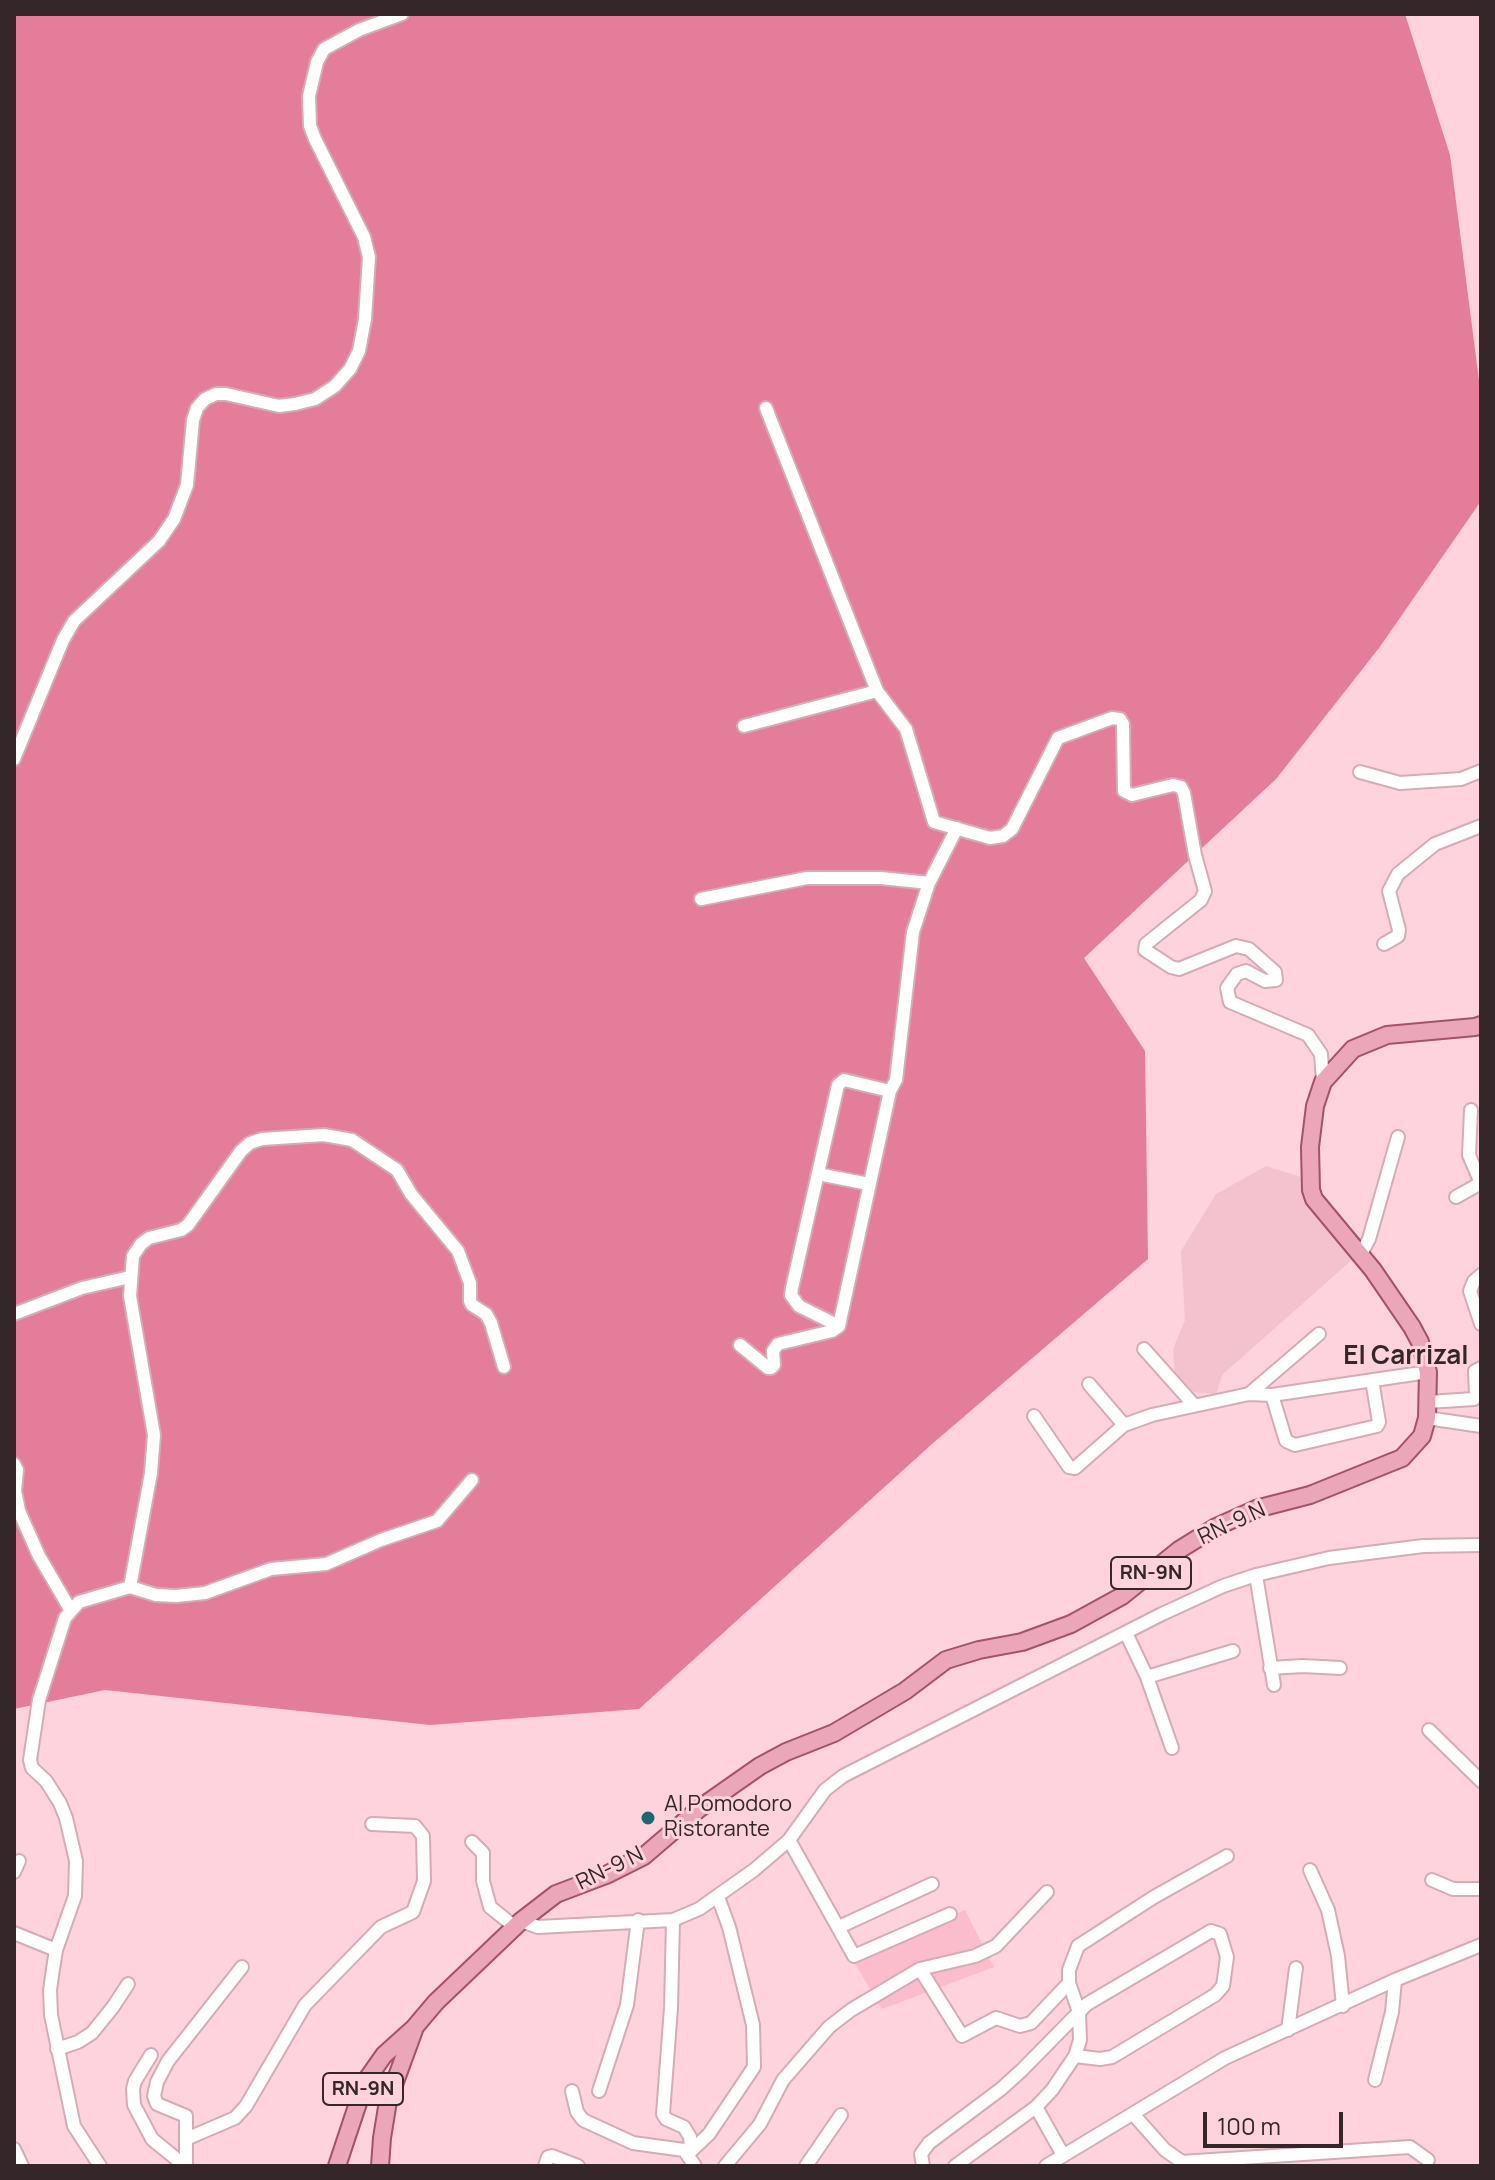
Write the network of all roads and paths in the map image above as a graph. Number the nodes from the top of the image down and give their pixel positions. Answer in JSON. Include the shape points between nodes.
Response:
{"nodes":[{"id":1,"x":402,"y":14,"type":"edge"},
{"id":2,"x":766,"y":408,"type":"dead end"},
{"id":3,"x":877,"y":691,"type":"junction"},
{"id":4,"x":744,"y":726,"type":"dead end"},
{"id":5,"x":14,"y":759,"type":"edge"},
{"id":6,"x":1481,"y":771,"type":"edge"},
{"id":7,"x":1360,"y":772,"type":"dead end"},
{"id":8,"x":1481,"y":826,"type":"edge"},
{"id":9,"x":957,"y":828,"type":"junction"},
{"id":10,"x":929,"y":883,"type":"junction"},
{"id":11,"x":701,"y":899,"type":"dead end"},
{"id":12,"x":1384,"y":944,"type":"dead end"},
{"id":13,"x":1481,"y":1025,"type":"edge"},
{"id":14,"x":1323,"y":1082,"type":"junction"},
{"id":15,"x":890,"y":1091,"type":"junction"},
{"id":16,"x":1471,"y":1110,"type":"dead end"},
{"id":17,"x":1398,"y":1137,"type":"dead end"},
{"id":18,"x":818,"y":1174,"type":"junction"},
{"id":19,"x":1481,"y":1183,"type":"edge"},
{"id":20,"x":869,"y":1184,"type":"junction"},
{"id":21,"x":1456,"y":1197,"type":"dead end"},
{"id":22,"x":1360,"y":1256,"type":"junction"},
{"id":23,"x":1481,"y":1275,"type":"edge"},
{"id":24,"x":130,"y":1277,"type":"junction"},
{"id":25,"x":14,"y":1314,"type":"edge"},
{"id":26,"x":1481,"y":1324,"type":"edge"},
{"id":27,"x":839,"y":1326,"type":"junction"},
{"id":28,"x":1319,"y":1334,"type":"dead end"},
{"id":29,"x":740,"y":1345,"type":"dead end"},
{"id":30,"x":1144,"y":1349,"type":"dead end"},
{"id":31,"x":504,"y":1367,"type":"dead end"},
{"id":32,"x":1481,"y":1368,"type":"edge"},
{"id":33,"x":1428,"y":1372,"type":"junction"},
{"id":34,"x":1372,"y":1380,"type":"junction"},
{"id":35,"x":1089,"y":1384,"type":"dead end"},
{"id":36,"x":1249,"y":1394,"type":"junction"},
{"id":37,"x":1272,"y":1395,"type":"junction"},
{"id":38,"x":1194,"y":1405,"type":"junction"},
{"id":39,"x":1428,"y":1410,"type":"junction"},
{"id":40,"x":1034,"y":1416,"type":"dead end"},
{"id":41,"x":1124,"y":1425,"type":"junction"},
{"id":42,"x":1481,"y":1426,"type":"edge"},
{"id":43,"x":14,"y":1464,"type":"edge"},
{"id":44,"x":472,"y":1480,"type":"dead end"},
{"id":45,"x":1481,"y":1545,"type":"edge"},
{"id":46,"x":1256,"y":1575,"type":"junction"},
{"id":47,"x":130,"y":1587,"type":"junction"},
{"id":48,"x":70,"y":1609,"type":"junction"},
{"id":49,"x":1126,"y":1633,"type":"junction"},
{"id":50,"x":1233,"y":1651,"type":"dead end"},
{"id":51,"x":1270,"y":1668,"type":"junction"},
{"id":52,"x":1340,"y":1668,"type":"dead end"},
{"id":53,"x":1147,"y":1677,"type":"junction"},
{"id":54,"x":1274,"y":1685,"type":"dead end"},
{"id":55,"x":1429,"y":1730,"type":"dead end"},
{"id":56,"x":1172,"y":1748,"type":"dead end"},
{"id":57,"x":1481,"y":1781,"type":"edge"},
{"id":58,"x":372,"y":1824,"type":"dead end"},
{"id":59,"x":789,"y":1840,"type":"junction"},
{"id":60,"x":472,"y":1842,"type":"dead end"},
{"id":61,"x":1227,"y":1856,"type":"dead end"},
{"id":62,"x":1310,"y":1870,"type":"dead end"},
{"id":63,"x":1432,"y":1880,"type":"dead end"},
{"id":64,"x":932,"y":1884,"type":"dead end"},
{"id":65,"x":1481,"y":1889,"type":"edge"},
{"id":66,"x":1047,"y":1892,"type":"dead end"},
{"id":67,"x":718,"y":1897,"type":"junction"},
{"id":68,"x":950,"y":1914,"type":"dead end"},
{"id":69,"x":638,"y":1920,"type":"junction"},
{"id":70,"x":673,"y":1920,"type":"junction"},
{"id":71,"x":518,"y":1924,"type":"junction"},
{"id":72,"x":839,"y":1927,"type":"junction"},
{"id":73,"x":14,"y":1933,"type":"edge"},
{"id":74,"x":1481,"y":1945,"type":"edge"},
{"id":75,"x":56,"y":1950,"type":"junction"},
{"id":76,"x":242,"y":1967,"type":"dead end"},
{"id":77,"x":1296,"y":1968,"type":"dead end"},
{"id":78,"x":920,"y":1969,"type":"junction"},
{"id":79,"x":1395,"y":1980,"type":"junction"},
{"id":80,"x":1069,"y":1983,"type":"junction"},
{"id":81,"x":128,"y":1984,"type":"dead end"},
{"id":82,"x":1343,"y":2006,"type":"junction"},
{"id":83,"x":1079,"y":2012,"type":"junction"},
{"id":84,"x":414,"y":2028,"type":"junction"},
{"id":85,"x":1288,"y":2030,"type":"junction"},
{"id":86,"x":57,"y":2049,"type":"junction"},
{"id":87,"x":151,"y":2055,"type":"dead end"},
{"id":88,"x":1075,"y":2056,"type":"junction"},
{"id":89,"x":1375,"y":2080,"type":"dead end"},
{"id":90,"x":572,"y":2091,"type":"dead end"},
{"id":91,"x":599,"y":2091,"type":"dead end"},
{"id":92,"x":1036,"y":2107,"type":"junction"},
{"id":93,"x":1133,"y":2114,"type":"junction"},
{"id":94,"x":841,"y":2115,"type":"dead end"},
{"id":95,"x":186,"y":2139,"type":"junction"},
{"id":96,"x":14,"y":2149,"type":"edge"},
{"id":97,"x":690,"y":2151,"type":"junction"},
{"id":98,"x":1063,"y":2155,"type":"junction"},
{"id":99,"x":1428,"y":2160,"type":"dead end"},
{"id":100,"x":1184,"y":2164,"type":"edge"},
{"id":101,"x":22,"y":2166,"type":"edge"},
{"id":102,"x":100,"y":2166,"type":"edge"},
{"id":103,"x":186,"y":2166,"type":"edge"},
{"id":104,"x":337,"y":2166,"type":"edge"},
{"id":105,"x":380,"y":2166,"type":"edge"},
{"id":106,"x":545,"y":2166,"type":"edge"},
{"id":107,"x":578,"y":2166,"type":"edge"},
{"id":108,"x":695,"y":2166,"type":"edge"},
{"id":109,"x":725,"y":2166,"type":"edge"},
{"id":110,"x":806,"y":2166,"type":"edge"},
{"id":111,"x":923,"y":2166,"type":"edge"},
{"id":112,"x":955,"y":2166,"type":"edge"},
{"id":113,"x":1046,"y":2166,"type":"edge"}],
"edges":[{"from":1,"to":5,"type":"street","via":[[324,49],[309,96],[310,126],[369,257],[365,319],[350,369],[315,399],[279,406],[216,394],[197,408],[187,485],[174,519],[159,541],[74,621]]},
{"from":2,"to":3,"type":"street"},
{"from":3,"to":4,"type":"street"},
{"from":3,"to":9,"type":"street","via":[[906,729],[934,822]]},
{"from":6,"to":7,"type":"street","via":[[1461,779],[1400,783]]},
{"from":8,"to":12,"type":"street","via":[[1435,844],[1398,874],[1389,891],[1398,936]]},
{"from":9,"to":10,"type":"street"},
{"from":9,"to":14,"type":"street","via":[[990,838],[1003,836],[1012,829],[1058,738],[1120,719],[1124,791],[1132,795],[1181,787],[1205,891],[1145,950],[1179,969],[1236,946],[1249,949],[1275,972],[1276,980],[1265,981],[1246,971],[1237,974],[1227,988],[1230,1002],[1308,1035],[1321,1054]]},
{"from":10,"to":11,"type":"street","via":[[807,878]]},
{"from":10,"to":15,"type":"street","via":[[913,932],[896,1080]]},
{"from":13,"to":14,"type":"main road","name":"RN-9 N","number":"RN-9N","via":[[1387,1035],[1353,1049]]},
{"from":14,"to":22,"type":"main road","name":"RN-9 N","number":"RN-9N","via":[[1310,1147],[1311,1190]]},
{"from":15,"to":18,"type":"street","via":[[840,1081]]},
{"from":15,"to":20,"type":"street"},
{"from":16,"to":19,"type":"street","via":[[1469,1155]]},
{"from":17,"to":22,"type":"street"},
{"from":18,"to":20,"type":"street"},
{"from":18,"to":27,"type":"street","via":[[791,1295],[799,1306]]},
{"from":19,"to":21,"type":"street"},
{"from":20,"to":27,"type":"street"},
{"from":22,"to":33,"type":"main road","name":"RN-9 N","number":"RN-9N","via":[[1412,1327]]},
{"from":23,"to":26,"type":"street","via":[[1470,1291]]},
{"from":24,"to":25,"type":"street","via":[[82,1288]]},
{"from":24,"to":31,"type":"street","via":[[138,1247],[188,1225],[250,1143],[324,1135],[352,1140],[397,1170],[458,1251],[470,1283],[470,1301],[491,1323]]},
{"from":24,"to":47,"type":"street","via":[[154,1448]]},
{"from":27,"to":29,"type":"street","via":[[778,1344],[771,1368]]},
{"from":28,"to":36,"type":"street"},
{"from":30,"to":38,"type":"street"},
{"from":32,"to":39,"type":"street","via":[[1475,1371],[1474,1399]]},
{"from":33,"to":34,"type":"street"},
{"from":33,"to":39,"type":"main road","name":"RN-9 N","number":"RN-9N"},
{"from":34,"to":37,"type":"street"},
{"from":34,"to":37,"type":"street","via":[[1377,1426],[1295,1445],[1286,1441]]},
{"from":35,"to":41,"type":"street"},
{"from":36,"to":37,"type":"street"},
{"from":36,"to":38,"type":"street"},
{"from":38,"to":41,"type":"street"},
{"from":39,"to":42,"type":"street"},
{"from":39,"to":71,"type":"main road","name":"RN-9 N","number":"RN-9N","via":[[1422,1436],[1402,1458],[1216,1527],[1122,1596],[1071,1624],[946,1660],[834,1733],[760,1766],[644,1856],[556,1894]]},
{"from":40,"to":41,"type":"street","via":[[1069,1467],[1075,1468]]},
{"from":43,"to":48,"type":"street","via":[[24,1524]]},
{"from":44,"to":47,"type":"street","via":[[437,1521],[326,1564],[271,1569],[205,1593],[156,1595]]},
{"from":45,"to":46,"type":"street","via":[[1369,1552]]},
{"from":46,"to":49,"type":"street"},
{"from":46,"to":51,"type":"street"},
{"from":47,"to":48,"type":"street"},
{"from":48,"to":75,"type":"street","via":[[39,1700],[30,1760],[60,1803],[76,1861],[75,1896]]},
{"from":49,"to":53,"type":"street"},
{"from":49,"to":59,"type":"street","via":[[843,1776],[825,1790]]},
{"from":50,"to":53,"type":"street"},
{"from":51,"to":52,"type":"street"},
{"from":51,"to":54,"type":"street"},
{"from":53,"to":56,"type":"street"},
{"from":55,"to":57,"type":"street"},
{"from":58,"to":95,"type":"street","via":[[415,1826],[423,1836],[424,1881],[413,1912],[381,1927],[305,2005],[235,2118]]},
{"from":59,"to":67,"type":"street"},
{"from":59,"to":72,"type":"street"},
{"from":60,"to":71,"type":"street","via":[[484,1855],[490,1907]]},
{"from":61,"to":80,"type":"street","via":[[1078,1946]]},
{"from":62,"to":82,"type":"street","via":[[1328,1910]]},
{"from":63,"to":65,"type":"street","via":[[1453,1889]]},
{"from":64,"to":72,"type":"street"},
{"from":66,"to":78,"type":"street","via":[[996,1946]]},
{"from":67,"to":70,"type":"street"},
{"from":67,"to":97,"type":"street","via":[[753,2025],[754,2067],[709,2134]]},
{"from":68,"to":72,"type":"street","via":[[856,1956]]},
{"from":69,"to":70,"type":"street"},
{"from":69,"to":71,"type":"street"},
{"from":69,"to":91,"type":"street","via":[[627,2005]]},
{"from":70,"to":97,"type":"street","via":[[663,2114],[684,2127]]},
{"from":71,"to":84,"type":"main road","name":"RN-9 N","number":"RN-9N"},
{"from":73,"to":75,"type":"street"},
{"from":74,"to":79,"type":"street"},
{"from":75,"to":86,"type":"street","via":[[50,1990]]},
{"from":76,"to":95,"type":"street","via":[[157,2082],[157,2104],[186,2116]]},
{"from":77,"to":85,"type":"street"},
{"from":78,"to":80,"type":"street","via":[[962,2036],[996,2018],[1020,2026],[1031,2023]]},
{"from":78,"to":109,"type":"street","via":[[825,2030],[783,2080],[760,2124]]},
{"from":79,"to":82,"type":"street"},
{"from":79,"to":89,"type":"street"},
{"from":80,"to":83,"type":"street"},
{"from":81,"to":86,"type":"street","via":[[92,2033]]},
{"from":82,"to":85,"type":"street"},
{"from":83,"to":88,"type":"street"},
{"from":83,"to":88,"type":"street","via":[[1211,1931],[1220,1934],[1227,1957],[1223,1986],[1215,1995],[1112,2057]]},
{"from":83,"to":111,"type":"street","via":[[1001,2089],[929,2143],[921,2154]]},
{"from":84,"to":104,"type":"main road","number":"RN-9N","via":[[384,2055],[365,2082]]},
{"from":84,"to":105,"type":"main road","number":"RN-9N","via":[[388,2101]]},
{"from":85,"to":93,"type":"street","via":[[1225,2058]]},
{"from":86,"to":102,"type":"street","via":[[74,2126]]},
{"from":87,"to":103,"type":"street","via":[[135,2081],[134,2105],[152,2139]]},
{"from":88,"to":92,"type":"street"},
{"from":90,"to":97,"type":"street","via":[[577,2112],[593,2127],[633,2143]]},
{"from":92,"to":98,"type":"street"},
{"from":92,"to":112,"type":"street"},
{"from":93,"to":98,"type":"street"},
{"from":93,"to":100,"type":"street"},
{"from":94,"to":110,"type":"street"},
{"from":95,"to":103,"type":"street"},
{"from":96,"to":101,"type":"street"},
{"from":97,"to":108,"type":"street"},
{"from":98,"to":113,"type":"street"},
{"from":99,"to":100,"type":"street","via":[[1410,2147]]},
{"from":106,"to":107,"type":"street","via":[[552,2156]]}]}
